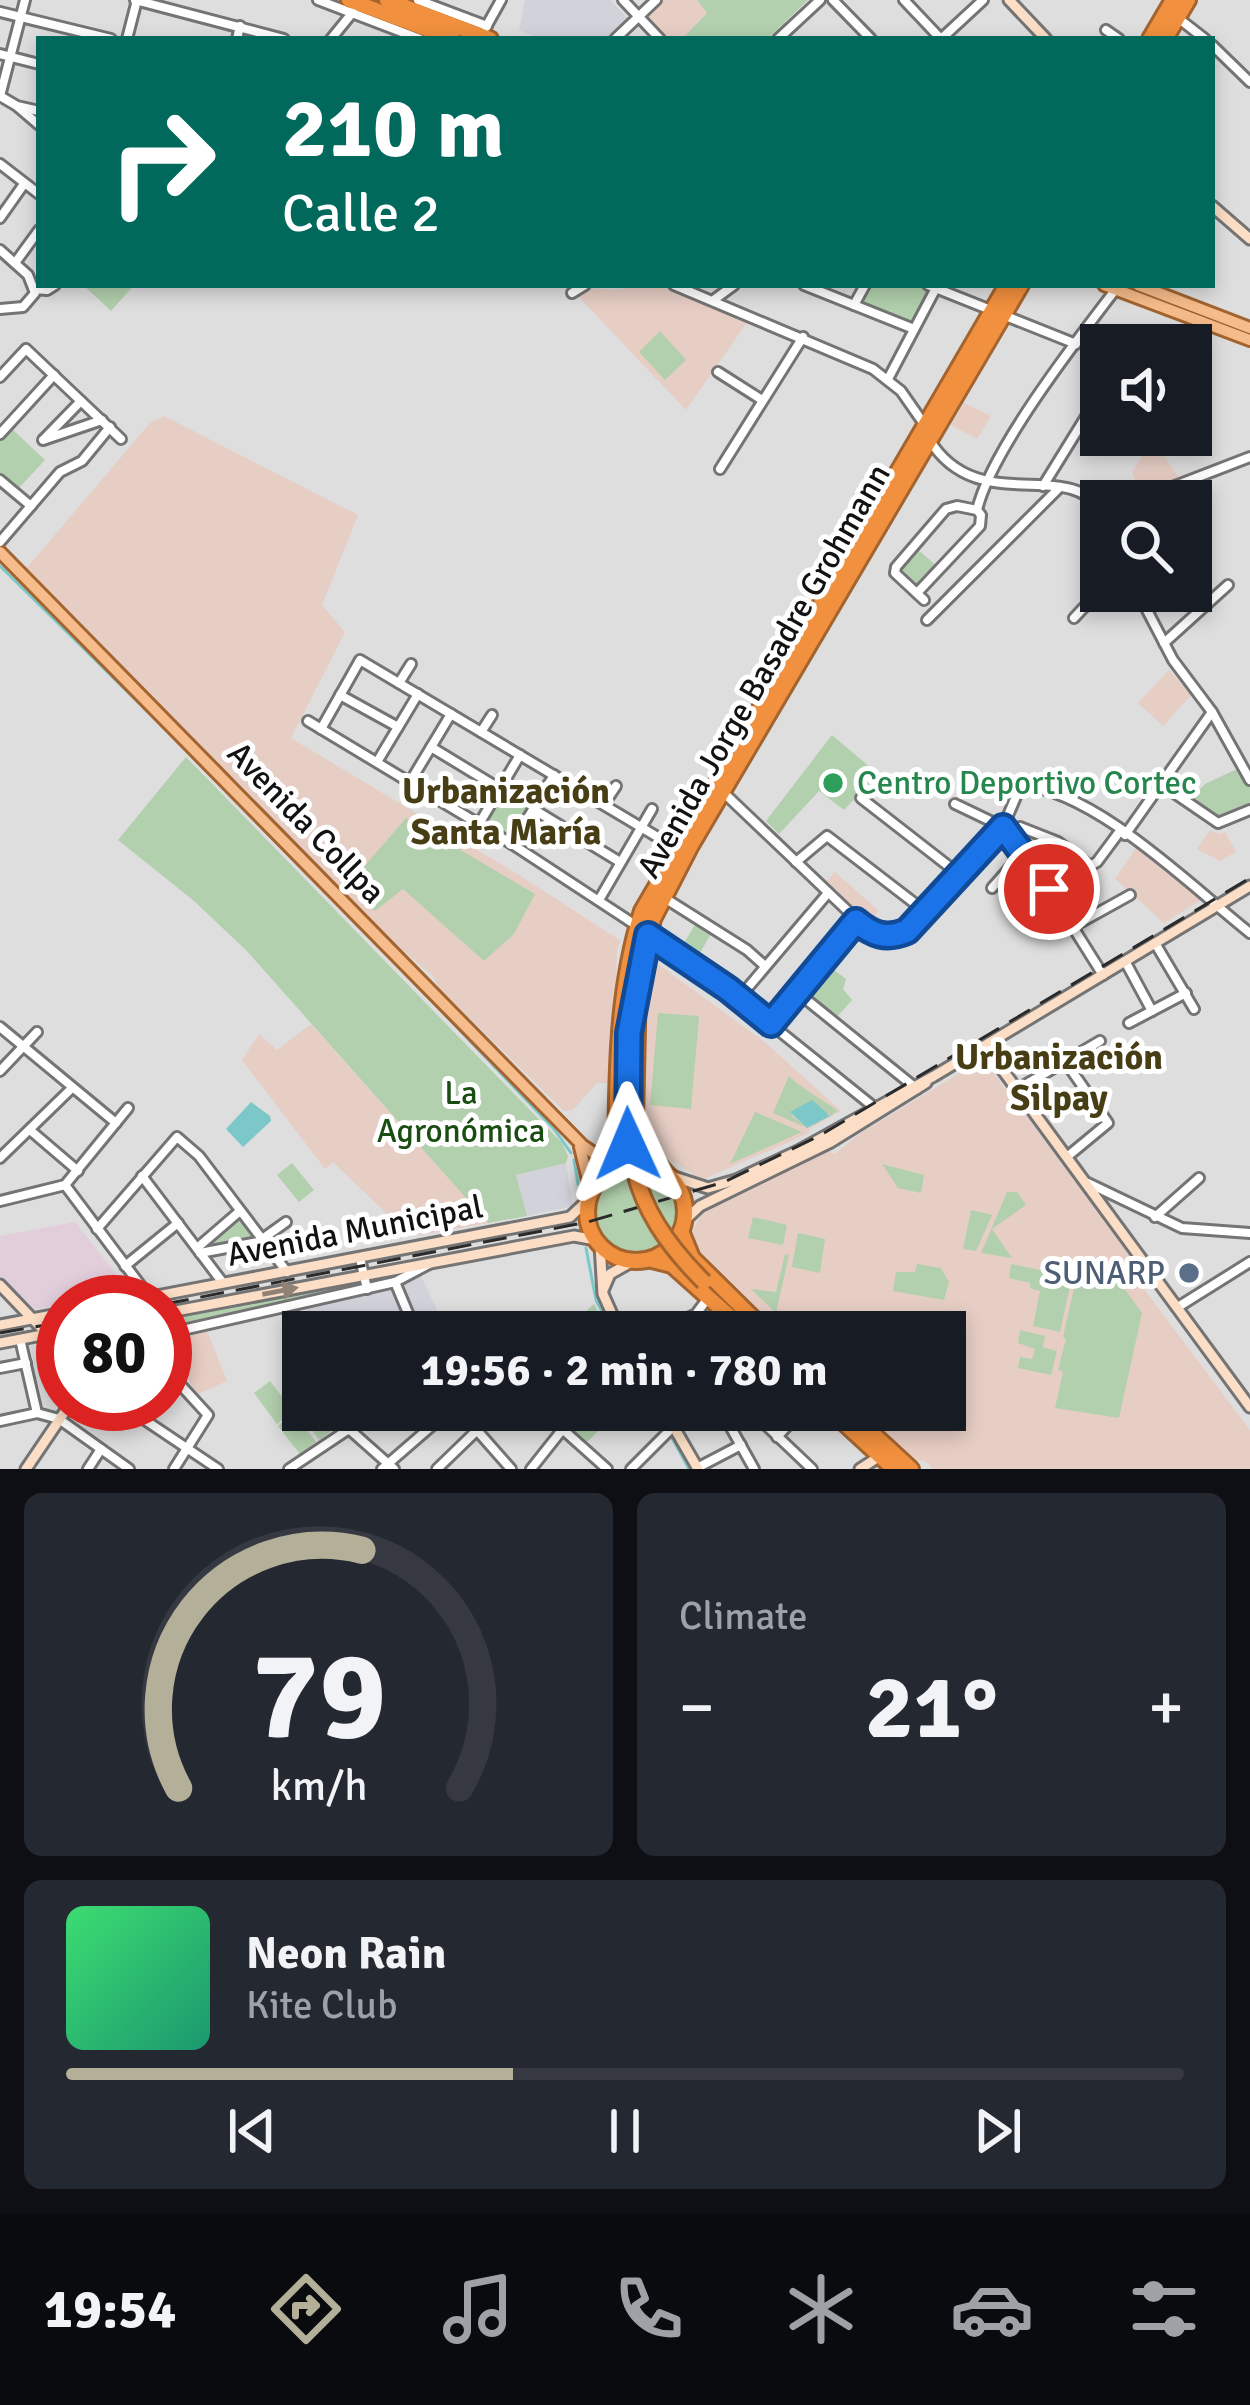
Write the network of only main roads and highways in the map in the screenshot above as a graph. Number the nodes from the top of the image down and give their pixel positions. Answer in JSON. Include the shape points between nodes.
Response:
{"nodes":[{"id":1,"x":387,"y":0,"type":"edge"},
{"id":2,"x":1009,"y":0,"type":"edge"},
{"id":3,"x":1188,"y":0,"type":"edge"},
{"id":4,"x":353,"y":6,"type":"edge"},
{"id":5,"x":1172,"y":9,"type":"edge"},
{"id":6,"x":485,"y":35,"type":"edge"},
{"id":7,"x":444,"y":36,"type":"edge"},
{"id":8,"x":1043,"y":36,"type":"edge"},
{"id":9,"x":1152,"y":36,"type":"edge"},
{"id":10,"x":1215,"y":209,"type":"edge"},
{"id":11,"x":1250,"y":239,"type":"edge"},
{"id":12,"x":1006,"y":288,"type":"edge"},
{"id":13,"x":1019,"y":288,"type":"edge"},
{"id":14,"x":1118,"y":288,"type":"edge"},
{"id":15,"x":1146,"y":288,"type":"edge"},
{"id":16,"x":997,"y":314,"type":"junction"},
{"id":17,"x":1250,"y":328,"type":"edge"},
{"id":18,"x":1250,"y":340,"type":"edge"},
{"id":19,"x":0,"y":552,"type":"edge"},
{"id":20,"x":718,"y":788,"type":"junction"},
{"id":21,"x":1250,"y":886,"type":"edge"},
{"id":22,"x":643,"y":930,"type":"junction"},
{"id":23,"x":632,"y":983,"type":"junction"},
{"id":24,"x":985,"y":1046,"type":"junction"},
{"id":25,"x":915,"y":1088,"type":"junction"},
{"id":26,"x":572,"y":1134,"type":"junction"},
{"id":27,"x":616,"y":1167,"type":"junction"},
{"id":28,"x":666,"y":1173,"type":"junction"},
{"id":29,"x":590,"y":1196,"type":"junction"},
{"id":30,"x":682,"y":1226,"type":"junction"},
{"id":31,"x":598,"y":1243,"type":"junction"},
{"id":32,"x":640,"y":1260,"type":"junction"},
{"id":33,"x":0,"y":1285,"type":"edge"},
{"id":34,"x":706,"y":1290,"type":"junction"},
{"id":35,"x":192,"y":1291,"type":"edge"},
{"id":36,"x":603,"y":1294,"type":"junction"},
{"id":37,"x":192,"y":1307,"type":"edge"},
{"id":38,"x":611,"y":1311,"type":"edge"},
{"id":39,"x":727,"y":1311,"type":"edge"},
{"id":40,"x":736,"y":1311,"type":"edge"},
{"id":41,"x":745,"y":1311,"type":"edge"},
{"id":42,"x":33,"y":1318,"type":"junction"},
{"id":43,"x":36,"y":1318,"type":"edge"},
{"id":44,"x":36,"y":1321,"type":"edge"},
{"id":45,"x":0,"y":1324,"type":"edge"},
{"id":46,"x":36,"y":1336,"type":"edge"},
{"id":47,"x":0,"y":1343,"type":"edge"},
{"id":48,"x":1250,"y":1406,"type":"edge"},
{"id":49,"x":51,"y":1431,"type":"edge"},
{"id":50,"x":675,"y":1431,"type":"edge"},
{"id":51,"x":851,"y":1431,"type":"edge"},
{"id":52,"x":870,"y":1431,"type":"edge"},
{"id":53,"x":884,"y":1464,"type":"edge"},
{"id":54,"x":26,"y":1469,"type":"edge"},
{"id":55,"x":698,"y":1469,"type":"edge"},
{"id":56,"x":860,"y":1469,"type":"edge"},
{"id":57,"x":911,"y":1469,"type":"edge"}],
"edges":[{"from":1,"to":6,"type":"highway"},
{"from":2,"to":8,"type":"main road"},
{"from":3,"to":5,"type":"highway"},
{"from":4,"to":7,"type":"highway"},
{"from":5,"to":9,"type":"highway"},
{"from":10,"to":11,"type":"main road"},
{"from":12,"to":16,"type":"highway","name":"Avenida Jorge Basadre Grohmann"},
{"from":13,"to":16,"type":"highway","name":"Avenida Jorge Basadre Grohmann"},
{"from":14,"to":18,"type":"main road"},
{"from":15,"to":17,"type":"main road"},
{"from":16,"to":20,"type":"highway","name":"Avenida Jorge Basadre Grohmann"},
{"from":19,"to":26,"type":"main road","name":"Avenida Collpa"},
{"from":20,"to":22,"type":"highway","name":"Avenida Jorge Basadre Grohmann"},
{"from":20,"to":22,"type":"highway","name":"Avenida Jorge Basadre Grohmann","via":[[657,879]]},
{"from":21,"to":24,"type":"main road"},
{"from":22,"to":23,"type":"highway","name":"Avenida Jorge Basadre Grohmann"},
{"from":23,"to":27,"type":"highway","name":"Avenida Jorge Basadre Grohmann"},
{"from":23,"to":28,"type":"highway","name":"Avenida Jorge Basadre Grohmann","via":[[635,1120],[641,1143]]},
{"from":23,"to":34,"type":"highway","bridge":true,"via":[[628,1128],[635,1180],[661,1235]]},
{"from":24,"to":25,"type":"main road"},
{"from":24,"to":48,"type":"main road"},
{"from":25,"to":28,"type":"main road","via":[[725,1185],[693,1185]]},
{"from":25,"to":30,"type":"main road","via":[[831,1142],[700,1206]]},
{"from":26,"to":27,"type":"main road","name":"Avenida Collpa"},
{"from":26,"to":29,"type":"main road"},
{"from":27,"to":28,"type":"highway","via":[[641,1163]]},
{"from":27,"to":29,"type":"highway"},
{"from":28,"to":30,"type":"highway","via":[[682,1197]]},
{"from":29,"to":31,"type":"highway","via":[[588,1222]]},
{"from":29,"to":35,"type":"main road","name":"Avenida Municipal","via":[[570,1217]]},
{"from":30,"to":32,"type":"highway","via":[[671,1246]]},
{"from":30,"to":41,"type":"highway","via":[[692,1258]]},
{"from":31,"to":32,"type":"highway"},
{"from":31,"to":36,"type":"main road"},
{"from":37,"to":31,"type":"main road","name":"Avenida Municipal","one_way":true,"via":[[574,1236]]},
{"from":32,"to":34,"type":"highway","via":[[673,1264]]},
{"from":32,"to":36,"type":"main road","via":[[610,1274]]},
{"from":33,"to":42,"type":"main road"},
{"from":34,"to":39,"type":"highway"},
{"from":34,"to":40,"type":"highway"},
{"from":36,"to":38,"type":"main road"},
{"from":42,"to":43,"type":"main road"},
{"from":42,"to":44,"type":"main road"},
{"from":42,"to":45,"type":"main road"},
{"from":46,"to":47,"type":"main road"},
{"from":49,"to":54,"type":"main road"},
{"from":50,"to":55,"type":"main road"},
{"from":51,"to":53,"type":"highway"},
{"from":52,"to":57,"type":"highway"},
{"from":53,"to":56,"type":"main road"}]}
